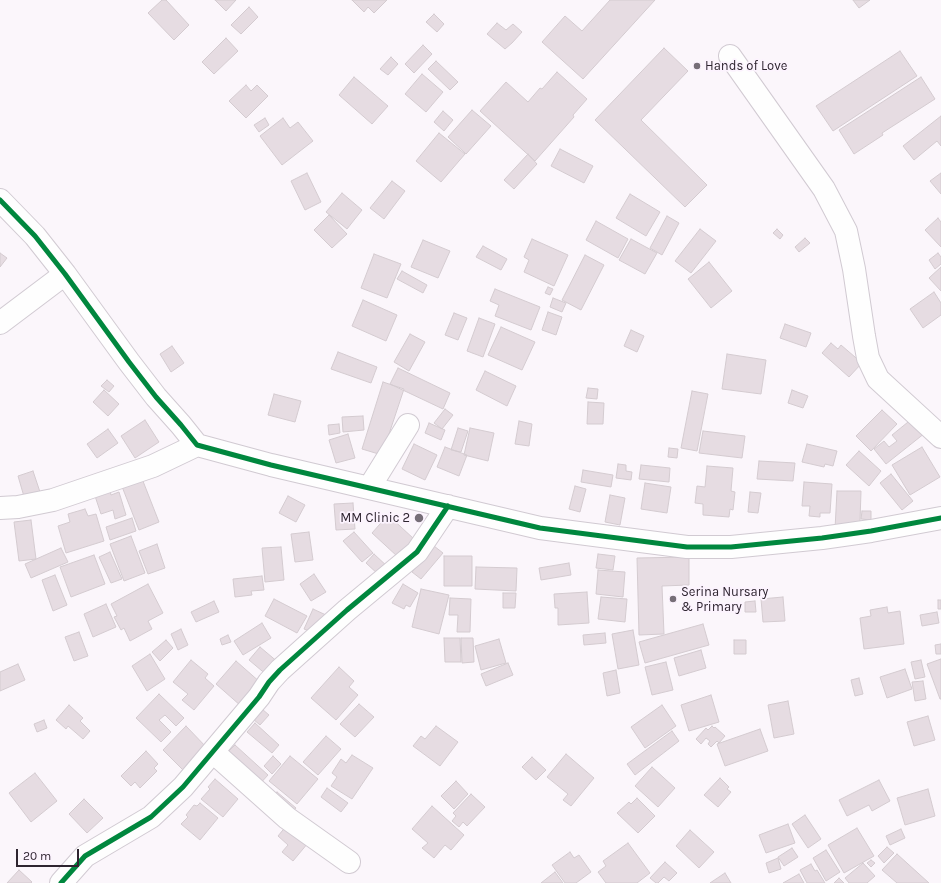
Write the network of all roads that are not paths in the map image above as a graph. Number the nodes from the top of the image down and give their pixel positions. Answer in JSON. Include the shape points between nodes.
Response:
{"nodes":[{"id":1,"x":730,"y":56,"type":"dead end"},
{"id":2,"x":0,"y":200,"type":"edge"},
{"id":3,"x":65,"y":274,"type":"junction"},
{"id":4,"x":0,"y":323,"type":"edge"},
{"id":5,"x":408,"y":425,"type":"dead end"},
{"id":6,"x":941,"y":437,"type":"edge"},
{"id":7,"x":197,"y":445,"type":"junction"},
{"id":8,"x":369,"y":488,"type":"junction"},
{"id":9,"x":448,"y":506,"type":"junction"},
{"id":10,"x":0,"y":508,"type":"edge"},
{"id":11,"x":941,"y":518,"type":"edge"},
{"id":12,"x":213,"y":752,"type":"junction"},
{"id":13,"x":349,"y":862,"type":"dead end"},
{"id":14,"x":61,"y":883,"type":"edge"}],
"edges":[{"from":1,"to":6,"type":"street","via":[[824,189],[846,231],[868,358],[878,378]]},
{"from":2,"to":3,"type":"street","via":[[35,236]]},
{"from":3,"to":4,"type":"street"},
{"from":3,"to":7,"type":"street","via":[[128,362]]},
{"from":5,"to":8,"type":"street"},
{"from":7,"to":8,"type":"street","via":[[271,466]]},
{"from":7,"to":10,"type":"street","via":[[153,466],[53,500]]},
{"from":8,"to":9,"type":"street"},
{"from":9,"to":11,"type":"street","via":[[540,528],[687,547],[731,547],[822,538]]},
{"from":9,"to":12,"type":"street","via":[[417,552],[280,670]]},
{"from":12,"to":13,"type":"street","via":[[287,818]]},
{"from":12,"to":14,"type":"street","via":[[183,787],[151,817],[85,856]]}]}
